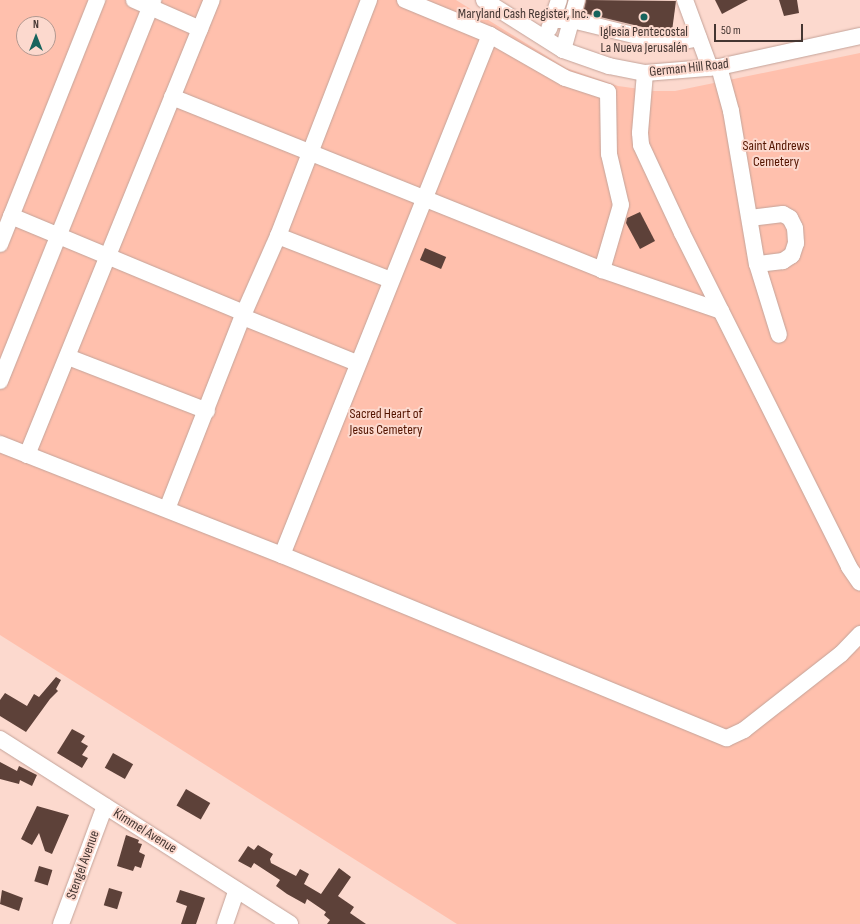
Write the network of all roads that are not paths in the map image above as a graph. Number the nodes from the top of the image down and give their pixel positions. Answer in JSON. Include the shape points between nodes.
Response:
{"nodes":[{"id":1,"x":97,"y":0,"type":"edge"},
{"id":2,"x":134,"y":0,"type":"edge"},
{"id":3,"x":212,"y":0,"type":"edge"},
{"id":4,"x":369,"y":0,"type":"edge"},
{"id":5,"x":405,"y":0,"type":"edge"},
{"id":6,"x":484,"y":0,"type":"edge"},
{"id":7,"x":559,"y":0,"type":"edge"},
{"id":8,"x":577,"y":0,"type":"edge"},
{"id":9,"x":685,"y":0,"type":"edge"},
{"id":10,"x":152,"y":3,"type":"edge"},
{"id":11,"x":552,"y":20,"type":"junction"},
{"id":12,"x":572,"y":20,"type":"junction"},
{"id":13,"x":200,"y":29,"type":"junction"},
{"id":14,"x":490,"y":35,"type":"junction"},
{"id":15,"x":860,"y":36,"type":"edge"},
{"id":16,"x":699,"y":38,"type":"junction"},
{"id":17,"x":544,"y":40,"type":"junction"},
{"id":18,"x":563,"y":50,"type":"junction"},
{"id":19,"x":609,"y":66,"type":"junction"},
{"id":20,"x":714,"y":67,"type":"junction"},
{"id":21,"x":645,"y":73,"type":"junction"},
{"id":22,"x":608,"y":92,"type":"junction"},
{"id":23,"x":172,"y":98,"type":"junction"},
{"id":24,"x":309,"y":151,"type":"junction"},
{"id":25,"x":426,"y":199,"type":"junction"},
{"id":26,"x":11,"y":216,"type":"junction"},
{"id":27,"x":750,"y":218,"type":"junction"},
{"id":28,"x":278,"y":236,"type":"junction"},
{"id":29,"x":60,"y":237,"type":"junction"},
{"id":30,"x":0,"y":244,"type":"edge"},
{"id":31,"x":108,"y":257,"type":"junction"},
{"id":32,"x":757,"y":264,"type":"junction"},
{"id":33,"x":602,"y":270,"type":"junction"},
{"id":34,"x":391,"y":280,"type":"junction"},
{"id":35,"x":721,"y":310,"type":"junction"},
{"id":36,"x":243,"y":315,"type":"junction"},
{"id":37,"x":779,"y":335,"type":"dead end"},
{"id":38,"x":68,"y":357,"type":"junction"},
{"id":39,"x":357,"y":363,"type":"junction"},
{"id":40,"x":0,"y":381,"type":"edge"},
{"id":41,"x":207,"y":411,"type":"junction"},
{"id":42,"x":0,"y":444,"type":"edge"},
{"id":43,"x":27,"y":455,"type":"junction"},
{"id":44,"x":167,"y":509,"type":"junction"},
{"id":45,"x":282,"y":555,"type":"junction"},
{"id":46,"x":860,"y":583,"type":"edge"},
{"id":47,"x":860,"y":634,"type":"edge"},
{"id":48,"x":0,"y":739,"type":"edge"},
{"id":49,"x":105,"y":806,"type":"junction"},
{"id":50,"x":237,"y":890,"type":"junction"},
{"id":51,"x":61,"y":924,"type":"edge"},
{"id":52,"x":225,"y":924,"type":"edge"},
{"id":53,"x":290,"y":924,"type":"edge"}],
"edges":[{"from":1,"to":26,"type":"street"},
{"from":2,"to":10,"type":"street"},
{"from":3,"to":13,"type":"street"},
{"from":4,"to":24,"type":"street"},
{"from":5,"to":14,"type":"street"},
{"from":6,"to":17,"type":"street","name":"German Hill Road"},
{"from":7,"to":11,"type":"street"},
{"from":8,"to":12,"type":"street"},
{"from":9,"to":16,"type":"street"},
{"from":10,"to":13,"type":"street"},
{"from":10,"to":29,"type":"street"},
{"from":11,"to":12,"type":"street"},
{"from":11,"to":17,"type":"street"},
{"from":12,"to":16,"type":"street","via":[[650,39]]},
{"from":12,"to":18,"type":"street"},
{"from":13,"to":23,"type":"street"},
{"from":14,"to":22,"type":"street","via":[[565,78]]},
{"from":14,"to":25,"type":"street"},
{"from":15,"to":20,"type":"street","name":"German Hill Road"},
{"from":16,"to":20,"type":"street"},
{"from":17,"to":18,"type":"street","name":"German Hill Road"},
{"from":18,"to":19,"type":"street","name":"German Hill Road"},
{"from":19,"to":21,"type":"street","name":"German Hill Road"},
{"from":19,"to":22,"type":"street"},
{"from":20,"to":21,"type":"street","name":"German Hill Road"},
{"from":20,"to":27,"type":"street","via":[[731,112]]},
{"from":21,"to":35,"type":"street","via":[[641,145]]},
{"from":22,"to":33,"type":"street","via":[[609,154],[621,205]]},
{"from":23,"to":24,"type":"street"},
{"from":23,"to":31,"type":"street"},
{"from":24,"to":25,"type":"street"},
{"from":24,"to":28,"type":"street"},
{"from":25,"to":33,"type":"street"},
{"from":25,"to":34,"type":"street"},
{"from":26,"to":29,"type":"street"},
{"from":26,"to":30,"type":"street"},
{"from":27,"to":32,"type":"street"},
{"from":27,"to":32,"type":"street","via":[[783,214],[790,218],[795,228],[796,243],[792,255],[783,261]]},
{"from":28,"to":34,"type":"street"},
{"from":28,"to":36,"type":"street"},
{"from":29,"to":31,"type":"street"},
{"from":29,"to":40,"type":"street"},
{"from":31,"to":36,"type":"street"},
{"from":31,"to":38,"type":"street"},
{"from":32,"to":37,"type":"street"},
{"from":33,"to":35,"type":"street"},
{"from":34,"to":39,"type":"street"},
{"from":35,"to":46,"type":"street","via":[[849,567]]},
{"from":36,"to":39,"type":"street"},
{"from":36,"to":41,"type":"street"},
{"from":38,"to":41,"type":"street"},
{"from":38,"to":43,"type":"street"},
{"from":39,"to":45,"type":"street"},
{"from":41,"to":44,"type":"street"},
{"from":42,"to":43,"type":"street"},
{"from":43,"to":44,"type":"street"},
{"from":44,"to":45,"type":"street"},
{"from":45,"to":47,"type":"street","via":[[728,738],[744,730],[841,654]]},
{"from":48,"to":49,"type":"street","name":"Kimmel Avenue"},
{"from":49,"to":50,"type":"street","name":"Kimmel Avenue"},
{"from":49,"to":51,"type":"street","name":"Stengel Avenue"},
{"from":50,"to":52,"type":"street"},
{"from":50,"to":53,"type":"street","name":"Kimmel Avenue"}]}
